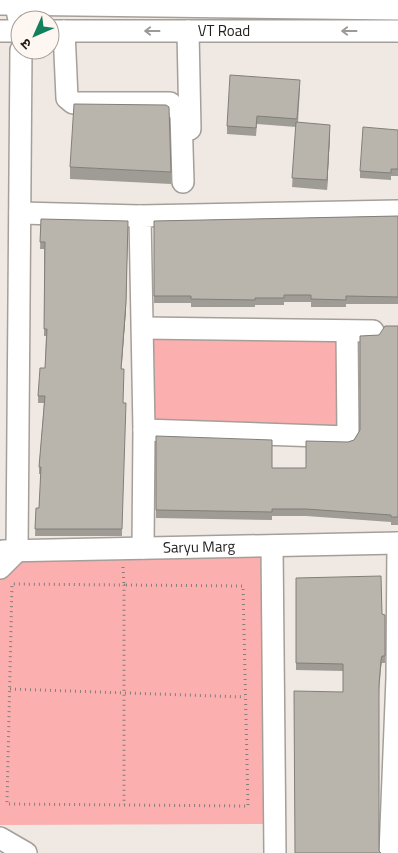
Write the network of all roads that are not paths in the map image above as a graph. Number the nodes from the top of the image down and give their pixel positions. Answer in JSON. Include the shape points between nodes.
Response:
{"nodes":[{"id":1,"x":10,"y":3,"type":"edge"},
{"id":2,"x":161,"y":3,"type":"edge"},
{"id":3,"x":398,"y":9,"type":"edge"},
{"id":4,"x":60,"y":31,"type":"edge"},
{"id":5,"x":188,"y":31,"type":"junction"},
{"id":6,"x":398,"y":31,"type":"edge"},
{"id":7,"x":60,"y":51,"type":"edge"},
{"id":8,"x":21,"y":60,"type":"edge"},
{"id":9,"x":183,"y":182,"type":"dead end"},
{"id":10,"x":398,"y":210,"type":"edge"},
{"id":11,"x":20,"y":213,"type":"junction"},
{"id":12,"x":191,"y":214,"type":"junction"},
{"id":13,"x":140,"y":216,"type":"junction"},
{"id":14,"x":143,"y":328,"type":"junction"},
{"id":15,"x":347,"y":330,"type":"junction"},
{"id":16,"x":373,"y":331,"type":"dead end"},
{"id":17,"x":144,"y":430,"type":"junction"},
{"id":18,"x":398,"y":543,"type":"edge"},
{"id":19,"x":272,"y":546,"type":"junction"},
{"id":20,"x":143,"y":548,"type":"junction"},
{"id":21,"x":8,"y":551,"type":"edge"},
{"id":22,"x":0,"y":568,"type":"edge"},
{"id":23,"x":397,"y":678,"type":"edge"},
{"id":24,"x":395,"y":799,"type":"edge"},
{"id":25,"x":0,"y":838,"type":"edge"},
{"id":26,"x":26,"y":853,"type":"edge"},
{"id":27,"x":275,"y":853,"type":"edge"},
{"id":28,"x":390,"y":853,"type":"edge"}],
"edges":[{"from":1,"to":2,"type":"street","name":"VT Road"},
{"from":2,"to":3,"type":"street","name":"VT Road"},
{"from":5,"to":4,"type":"street","name":"VT Road","one_way":true},
{"from":6,"to":5,"type":"street","name":"VT Road","one_way":true},
{"from":5,"to":12,"type":"street"},
{"from":7,"to":9,"type":"street","via":[[67,98],[73,104],[170,102],[181,113]]},
{"from":8,"to":11,"type":"street"},
{"from":10,"to":12,"type":"street"},
{"from":11,"to":13,"type":"street"},
{"from":11,"to":21,"type":"street"},
{"from":12,"to":13,"type":"street"},
{"from":13,"to":14,"type":"street"},
{"from":14,"to":15,"type":"street"},
{"from":14,"to":17,"type":"street"},
{"from":15,"to":16,"type":"street"},
{"from":15,"to":17,"type":"street","via":[[348,437]]},
{"from":17,"to":20,"type":"street"},
{"from":18,"to":19,"type":"street","name":"Saryu Marg"},
{"from":18,"to":23,"type":"street"},
{"from":19,"to":20,"type":"street","name":"Saryu Marg"},
{"from":19,"to":27,"type":"street"},
{"from":20,"to":21,"type":"street","name":"Saryu Marg"},
{"from":21,"to":22,"type":"street"},
{"from":23,"to":24,"type":"street"},
{"from":24,"to":28,"type":"street"},
{"from":25,"to":26,"type":"street"}]}
